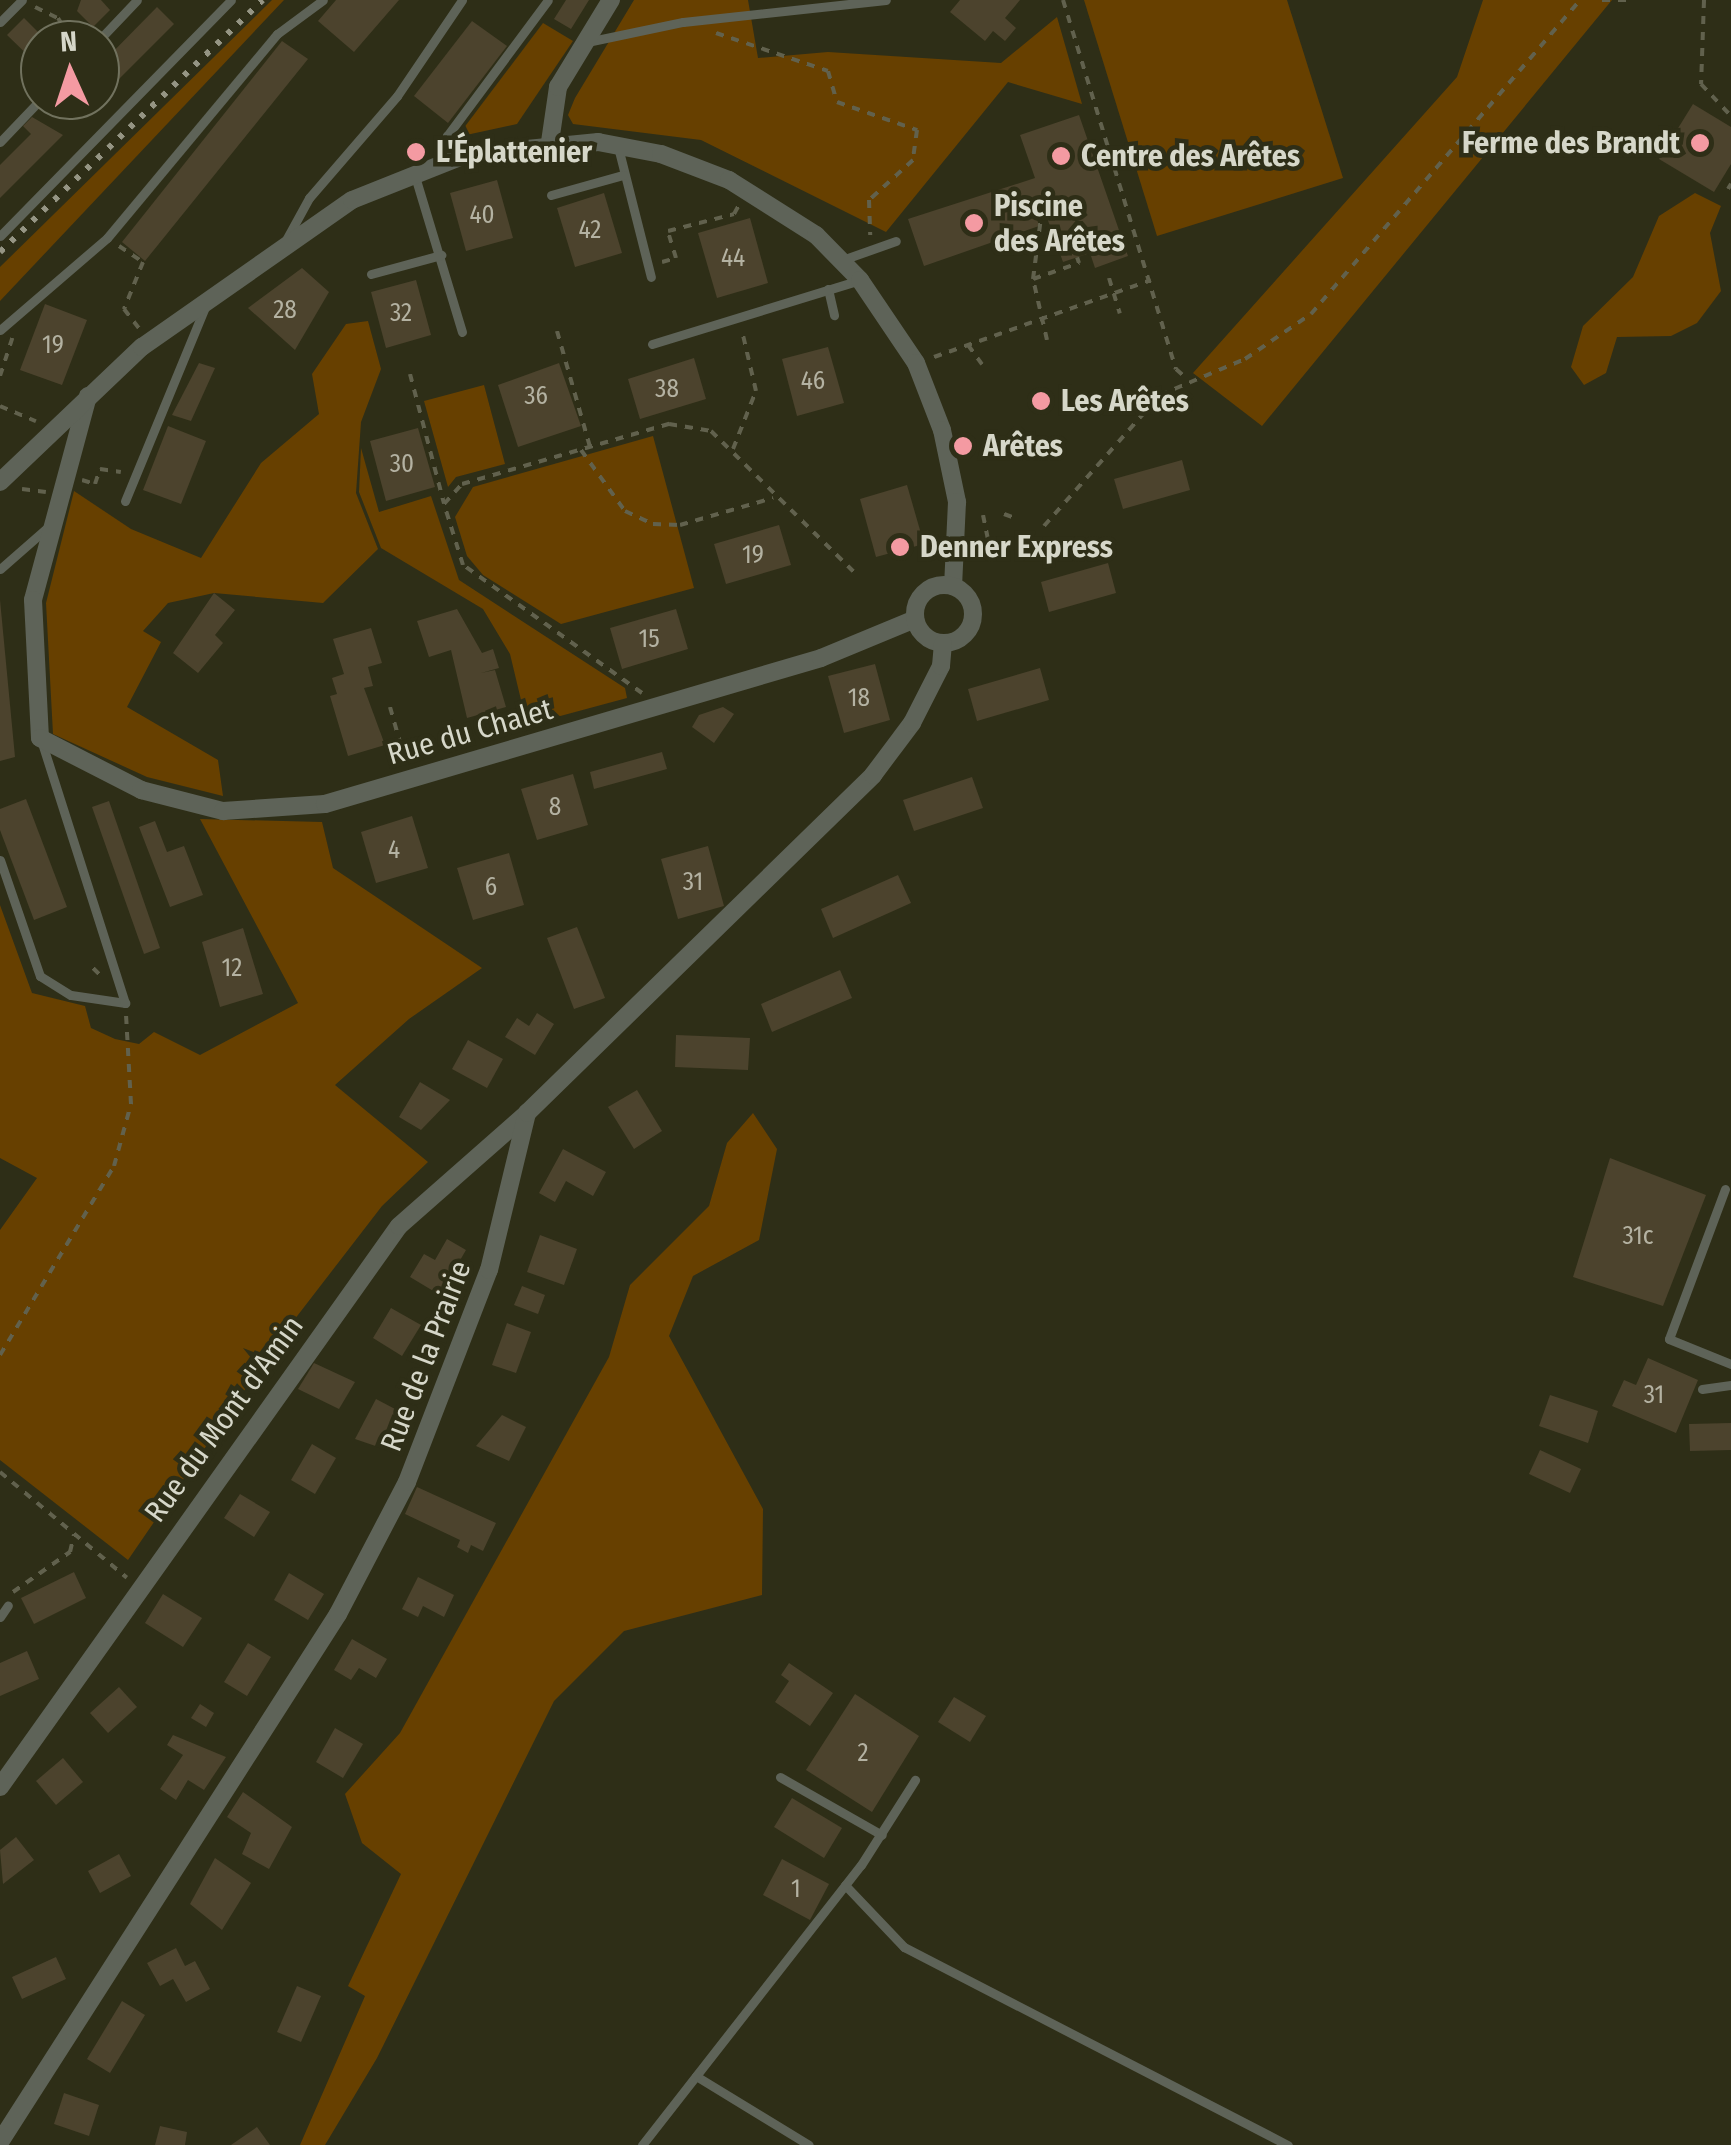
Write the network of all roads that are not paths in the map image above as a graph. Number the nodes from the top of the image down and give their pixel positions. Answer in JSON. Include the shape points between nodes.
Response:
{"nodes":[{"id":1,"x":25,"y":0,"type":"edge"},
{"id":2,"x":138,"y":0,"type":"edge"},
{"id":3,"x":231,"y":0,"type":"edge"},
{"id":4,"x":322,"y":0,"type":"edge"},
{"id":5,"x":462,"y":0,"type":"edge"},
{"id":6,"x":548,"y":0,"type":"edge"},
{"id":7,"x":611,"y":0,"type":"edge"},
{"id":8,"x":886,"y":0,"type":"edge"},
{"id":9,"x":118,"y":20,"type":"edge"},
{"id":10,"x":0,"y":22,"type":"edge"},
{"id":11,"x":585,"y":43,"type":"junction"},
{"id":12,"x":21,"y":120,"type":"edge"},
{"id":13,"x":0,"y":142,"type":"edge"},
{"id":14,"x":550,"y":142,"type":"junction"},
{"id":15,"x":618,"y":144,"type":"junction"},
{"id":16,"x":441,"y":161,"type":"junction"},
{"id":17,"x":414,"y":171,"type":"junction"},
{"id":18,"x":622,"y":175,"type":"junction"},
{"id":19,"x":550,"y":195,"type":"dead end"},
{"id":20,"x":0,"y":236,"type":"edge"},
{"id":21,"x":286,"y":240,"type":"junction"},
{"id":22,"x":896,"y":241,"type":"dead end"},
{"id":23,"x":441,"y":255,"type":"junction"},
{"id":24,"x":840,"y":260,"type":"junction"},
{"id":25,"x":650,"y":272,"type":"road end"},
{"id":26,"x":371,"y":274,"type":"dead end"},
{"id":27,"x":860,"y":280,"type":"junction"},
{"id":28,"x":828,"y":289,"type":"junction"},
{"id":29,"x":211,"y":295,"type":"junction"},
{"id":30,"x":834,"y":315,"type":"dead end"},
{"id":31,"x":0,"y":330,"type":"edge"},
{"id":32,"x":462,"y":332,"type":"dead end"},
{"id":33,"x":652,"y":344,"type":"dead end"},
{"id":34,"x":88,"y":394,"type":"junction"},
{"id":35,"x":4,"y":486,"type":"edge"},
{"id":36,"x":125,"y":501,"type":"dead end"},
{"id":37,"x":48,"y":527,"type":"junction"},
{"id":38,"x":0,"y":570,"type":"edge"},
{"id":39,"x":953,"y":586,"type":"junction"},
{"id":40,"x":915,"y":620,"type":"junction"},
{"id":41,"x":943,"y":644,"type":"junction"},
{"id":42,"x":40,"y":738,"type":"junction"},
{"id":43,"x":0,"y":860,"type":"edge"},
{"id":44,"x":527,"y":1113,"type":"junction"},
{"id":45,"x":1725,"y":1190,"type":"dead end"},
{"id":46,"x":1731,"y":1364,"type":"edge"},
{"id":47,"x":1731,"y":1384,"type":"edge"},
{"id":48,"x":1702,"y":1389,"type":"dead end"},
{"id":49,"x":8,"y":1606,"type":"road end"},
{"id":50,"x":0,"y":1618,"type":"edge"},
{"id":51,"x":780,"y":1777,"type":"dead end"},
{"id":52,"x":915,"y":1780,"type":"dead end"},
{"id":53,"x":0,"y":1787,"type":"edge"},
{"id":54,"x":882,"y":1834,"type":"junction"},
{"id":55,"x":845,"y":1885,"type":"junction"},
{"id":56,"x":696,"y":2076,"type":"junction"},
{"id":57,"x":0,"y":2142,"type":"edge"},
{"id":58,"x":642,"y":2145,"type":"edge"},
{"id":59,"x":809,"y":2145,"type":"edge"},
{"id":60,"x":1288,"y":2145,"type":"edge"}],
"edges":[{"from":1,"to":10,"type":"lane"},
{"from":2,"to":9,"type":"lane"},
{"from":3,"to":20,"type":"lane"},
{"from":4,"to":31,"type":"lane","via":[[277,34],[107,238]]},
{"from":5,"to":21,"type":"lane","via":[[397,96],[309,198]]},
{"from":6,"to":16,"type":"lane","via":[[446,136]]},
{"from":7,"to":11,"type":"street"},
{"from":8,"to":11,"type":"lane","via":[[683,22]]},
{"from":11,"to":14,"type":"street","via":[[552,101]]},
{"from":12,"to":13,"type":"lane"},
{"from":14,"to":15,"type":"street"},
{"from":14,"to":16,"type":"street"},
{"from":15,"to":18,"type":"lane"},
{"from":15,"to":24,"type":"street","via":[[729,180],[776,206]]},
{"from":16,"to":17,"type":"street"},
{"from":17,"to":21,"type":"street"},
{"from":17,"to":23,"type":"lane"},
{"from":18,"to":19,"type":"lane"},
{"from":18,"to":25,"type":"lane"},
{"from":21,"to":29,"type":"street"},
{"from":22,"to":24,"type":"lane"},
{"from":23,"to":26,"type":"lane"},
{"from":23,"to":32,"type":"lane"},
{"from":24,"to":27,"type":"street"},
{"from":27,"to":28,"type":"lane"},
{"from":27,"to":39,"type":"street","via":[[916,363],[942,430],[957,502]]},
{"from":28,"to":30,"type":"lane"},
{"from":28,"to":33,"type":"lane"},
{"from":29,"to":34,"type":"street"},
{"from":29,"to":36,"type":"lane"},
{"from":34,"to":35,"type":"street"},
{"from":34,"to":37,"type":"street"},
{"from":37,"to":38,"type":"lane"},
{"from":37,"to":42,"type":"street","via":[[33,600]]},
{"from":39,"to":40,"type":"street","via":[[925,592]]},
{"from":39,"to":41,"type":"street","via":[[972,603],[973,621],[965,636]]},
{"from":40,"to":41,"type":"street","via":[[925,637]]},
{"from":40,"to":42,"type":"street","name":"Rue du Chalet","via":[[821,658],[325,804],[223,811],[141,790]]},
{"from":41,"to":44,"type":"street","via":[[942,666],[912,723],[874,775]]},
{"from":42,"to":43,"type":"lane","via":[[125,1003],[71,995],[40,976]]},
{"from":44,"to":53,"type":"street","name":"Rue du Mont d'Amin","via":[[399,1226]]},
{"from":44,"to":57,"type":"street","name":"Rue de la Prairie","via":[[490,1270],[406,1482],[338,1614]]},
{"from":45,"to":46,"type":"lane","via":[[1668,1339]]},
{"from":47,"to":48,"type":"lane"},
{"from":49,"to":50,"type":"lane"},
{"from":51,"to":54,"type":"lane"},
{"from":52,"to":54,"type":"lane"},
{"from":54,"to":55,"type":"lane"},
{"from":55,"to":56,"type":"lane"},
{"from":55,"to":60,"type":"lane","via":[[904,1947]]},
{"from":56,"to":58,"type":"lane"},
{"from":56,"to":59,"type":"lane"}]}
